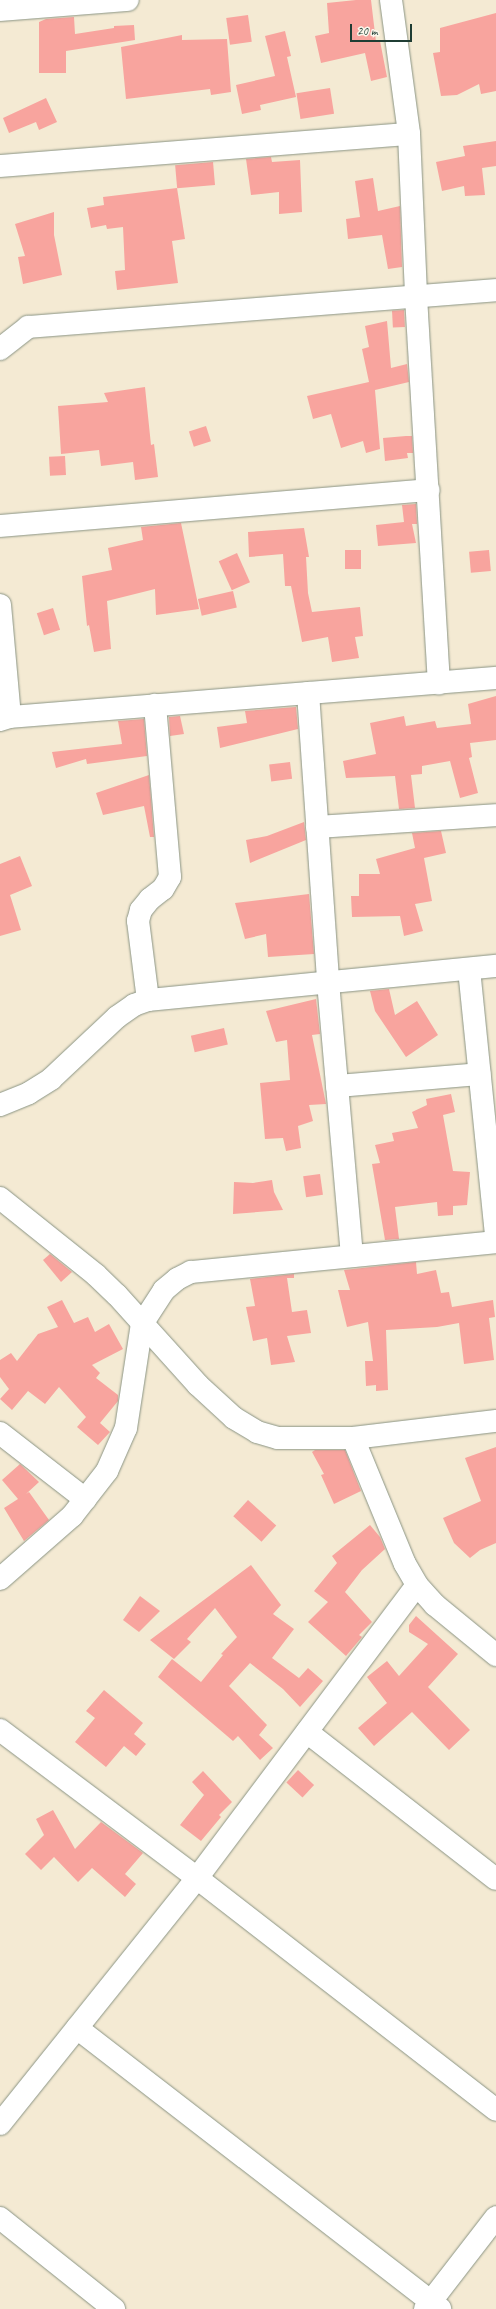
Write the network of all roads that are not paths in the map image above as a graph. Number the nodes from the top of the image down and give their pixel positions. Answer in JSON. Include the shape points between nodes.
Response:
{"nodes":[{"id":1,"x":128,"y":0,"type":"edge"},
{"id":2,"x":391,"y":0,"type":"edge"},
{"id":3,"x":0,"y":10,"type":"edge"},
{"id":4,"x":409,"y":134,"type":"junction"},
{"id":5,"x":0,"y":166,"type":"edge"},
{"id":6,"x":496,"y":290,"type":"edge"},
{"id":7,"x":416,"y":297,"type":"junction"},
{"id":8,"x":0,"y":349,"type":"edge"},
{"id":9,"x":428,"y":490,"type":"junction"},
{"id":10,"x":0,"y":526,"type":"edge"},
{"id":11,"x":0,"y":605,"type":"edge"},
{"id":12,"x":496,"y":678,"type":"edge"},
{"id":13,"x":439,"y":683,"type":"junction"},
{"id":14,"x":308,"y":693,"type":"junction"},
{"id":15,"x":155,"y":705,"type":"junction"},
{"id":16,"x":5,"y":719,"type":"edge"},
{"id":17,"x":496,"y":815,"type":"edge"},
{"id":18,"x":317,"y":827,"type":"junction"},
{"id":19,"x":496,"y":966,"type":"edge"},
{"id":20,"x":469,"y":969,"type":"junction"},
{"id":21,"x":328,"y":982,"type":"junction"},
{"id":22,"x":148,"y":1000,"type":"junction"},
{"id":23,"x":479,"y":1074,"type":"junction"},
{"id":24,"x":337,"y":1086,"type":"junction"},
{"id":25,"x":0,"y":1105,"type":"edge"},
{"id":26,"x":0,"y":1198,"type":"edge"},
{"id":27,"x":496,"y":1236,"type":"edge"},
{"id":28,"x":496,"y":1242,"type":"edge"},
{"id":29,"x":352,"y":1256,"type":"junction"},
{"id":30,"x":142,"y":1324,"type":"junction"},
{"id":31,"x":496,"y":1421,"type":"edge"},
{"id":32,"x":0,"y":1433,"type":"edge"},
{"id":33,"x":352,"y":1438,"type":"junction"},
{"id":34,"x":86,"y":1499,"type":"junction"},
{"id":35,"x":0,"y":1579,"type":"edge"},
{"id":36,"x":417,"y":1585,"type":"junction"},
{"id":37,"x":496,"y":1654,"type":"edge"},
{"id":38,"x":0,"y":1730,"type":"edge"},
{"id":39,"x":307,"y":1732,"type":"junction"},
{"id":40,"x":197,"y":1878,"type":"junction"},
{"id":41,"x":496,"y":1879,"type":"edge"},
{"id":42,"x":77,"y":2028,"type":"junction"},
{"id":43,"x":496,"y":2110,"type":"edge"},
{"id":44,"x":0,"y":2124,"type":"edge"},
{"id":45,"x":496,"y":2217,"type":"edge"},
{"id":46,"x":0,"y":2218,"type":"edge"},
{"id":47,"x":432,"y":2306,"type":"edge"},
{"id":48,"x":114,"y":2309,"type":"edge"}],
"edges":[{"from":1,"to":3,"type":"street"},
{"from":2,"to":4,"type":"street"},
{"from":4,"to":5,"type":"street"},
{"from":4,"to":7,"type":"street"},
{"from":6,"to":7,"type":"street"},
{"from":7,"to":8,"type":"street","via":[[28,327]]},
{"from":7,"to":9,"type":"street"},
{"from":9,"to":10,"type":"street"},
{"from":9,"to":13,"type":"street"},
{"from":11,"to":16,"type":"street"},
{"from":12,"to":13,"type":"street"},
{"from":13,"to":14,"type":"street"},
{"from":14,"to":15,"type":"street"},
{"from":14,"to":18,"type":"street"},
{"from":15,"to":16,"type":"street"},
{"from":15,"to":22,"type":"street","via":[[170,877],[163,889],[141,910],[138,921]]},
{"from":17,"to":18,"type":"street"},
{"from":18,"to":21,"type":"street"},
{"from":19,"to":20,"type":"street"},
{"from":20,"to":21,"type":"street"},
{"from":20,"to":23,"type":"street"},
{"from":21,"to":22,"type":"street"},
{"from":21,"to":24,"type":"street"},
{"from":22,"to":25,"type":"street","via":[[134,1005],[117,1017],[51,1079],[29,1093]]},
{"from":23,"to":24,"type":"street"},
{"from":23,"to":27,"type":"street"},
{"from":24,"to":29,"type":"street"},
{"from":26,"to":30,"type":"street","via":[[96,1275]]},
{"from":28,"to":29,"type":"street"},
{"from":29,"to":30,"type":"street","via":[[191,1272],[164,1290]]},
{"from":30,"to":33,"type":"street","via":[[234,1418],[257,1432],[278,1438]]},
{"from":30,"to":34,"type":"street","via":[[126,1428],[107,1470]]},
{"from":31,"to":33,"type":"street"},
{"from":32,"to":34,"type":"street"},
{"from":33,"to":36,"type":"street","via":[[405,1564]]},
{"from":34,"to":35,"type":"street","via":[[58,1530]]},
{"from":36,"to":37,"type":"street","via":[[436,1605]]},
{"from":36,"to":39,"type":"street"},
{"from":38,"to":40,"type":"street"},
{"from":39,"to":40,"type":"street"},
{"from":39,"to":41,"type":"street"},
{"from":40,"to":42,"type":"street"},
{"from":40,"to":43,"type":"street"},
{"from":42,"to":44,"type":"street"},
{"from":42,"to":47,"type":"street"},
{"from":45,"to":47,"type":"street"},
{"from":46,"to":48,"type":"street"}]}
